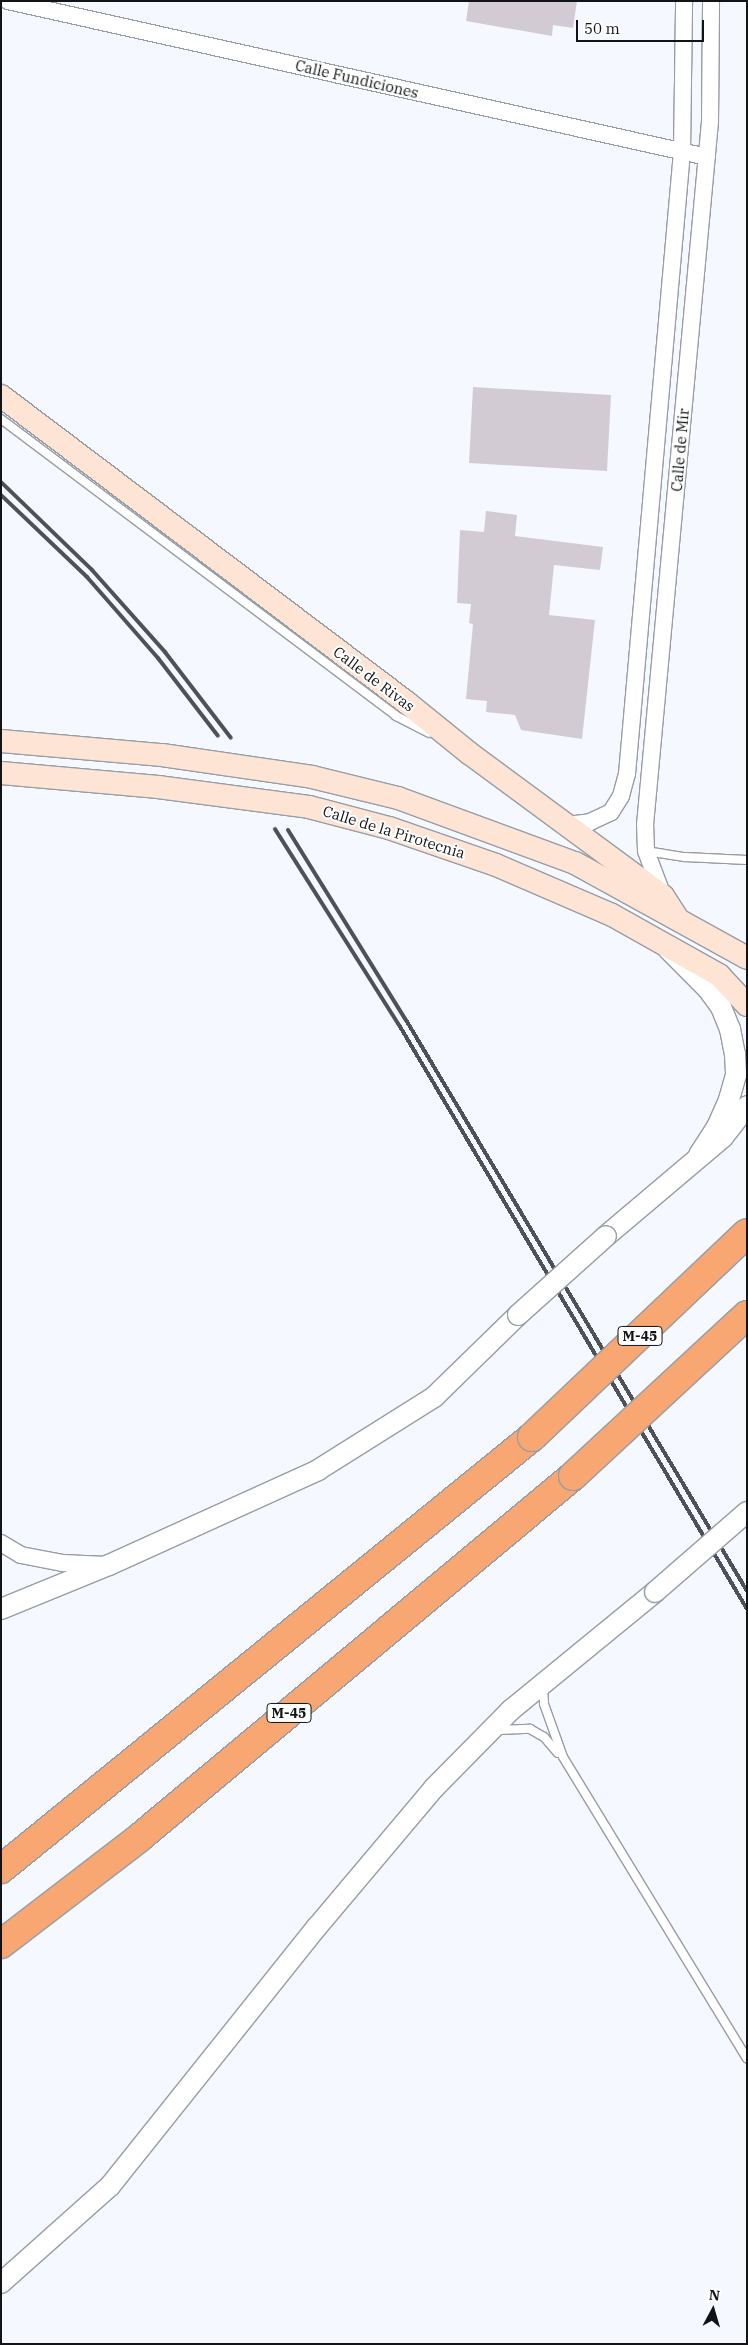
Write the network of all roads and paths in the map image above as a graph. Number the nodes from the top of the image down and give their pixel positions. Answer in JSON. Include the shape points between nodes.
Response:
{"nodes":[{"id":1,"x":8,"y":1,"type":"edge"},
{"id":2,"x":684,"y":1,"type":"edge"},
{"id":3,"x":711,"y":1,"type":"edge"},
{"id":4,"x":682,"y":152,"type":"junction"},
{"id":5,"x":707,"y":157,"type":"junction"},
{"id":6,"x":1,"y":396,"type":"edge"},
{"id":7,"x":1,"y":419,"type":"edge"},
{"id":8,"x":1,"y":741,"type":"edge"},
{"id":9,"x":469,"y":753,"type":"junction"},
{"id":10,"x":1,"y":773,"type":"edge"},
{"id":11,"x":567,"y":825,"type":"junction"},
{"id":12,"x":646,"y":851,"type":"junction"},
{"id":13,"x":747,"y":860,"type":"edge"},
{"id":14,"x":663,"y":896,"type":"junction"},
{"id":15,"x":678,"y":919,"type":"junction"},
{"id":16,"x":658,"y":938,"type":"junction"},
{"id":17,"x":747,"y":958,"type":"edge"},
{"id":18,"x":747,"y":1005,"type":"edge"},
{"id":19,"x":747,"y":1106,"type":"edge"},
{"id":20,"x":699,"y":1155,"type":"junction"},
{"id":21,"x":747,"y":1233,"type":"edge"},
{"id":22,"x":747,"y":1315,"type":"edge"},
{"id":23,"x":747,"y":1512,"type":"edge"},
{"id":24,"x":1,"y":1544,"type":"edge"},
{"id":25,"x":109,"y":1565,"type":"junction"},
{"id":26,"x":1,"y":1609,"type":"edge"},
{"id":27,"x":543,"y":1684,"type":"junction"},
{"id":28,"x":492,"y":1731,"type":"junction"},
{"id":29,"x":563,"y":1758,"type":"junction"},
{"id":30,"x":102,"y":1788,"type":"junction"},
{"id":31,"x":139,"y":1838,"type":"junction"},
{"id":32,"x":1,"y":1862,"type":"edge"},
{"id":33,"x":1,"y":1869,"type":"edge"},
{"id":34,"x":1,"y":1944,"type":"edge"},
{"id":35,"x":1,"y":1963,"type":"edge"},
{"id":36,"x":747,"y":2058,"type":"edge"},
{"id":37,"x":1,"y":2283,"type":"edge"}],
"edges":[{"from":1,"to":4,"type":"street","name":"Calle Fundiciones"},
{"from":2,"to":4,"type":"street","name":"Calle de Mir"},
{"from":3,"to":5,"type":"street","name":"Calle de Mir"},
{"from":4,"to":5,"type":"street","name":"Calle Fundiciones"},
{"from":4,"to":11,"type":"street","name":"Calle de Mir","via":[[627,774],[621,796],[611,812],[590,822]]},
{"from":5,"to":12,"type":"street","name":"Calle de Mir","via":[[645,825]]},
{"from":6,"to":9,"type":"main road","name":"Calle de Rivas"},
{"from":7,"to":9,"type":"lane","via":[[396,716]]},
{"from":8,"to":15,"type":"main road","name":"Calle de la Pirotecnia","via":[[162,755],[312,777],[398,798],[576,863]]},
{"from":9,"to":11,"type":"main road","name":"Calle de Rivas"},
{"from":10,"to":16,"type":"main road","name":"Calle de la Pirotecnia","via":[[158,787],[309,807],[389,828],[496,865],[560,890]]},
{"from":11,"to":14,"type":"main road","name":"Calle de Rivas"},
{"from":12,"to":13,"type":"lane","via":[[685,857]]},
{"from":12,"to":14,"type":"street","name":"Calle de Mir"},
{"from":14,"to":15,"type":"main road","name":"Calle de Rivas"},
{"from":15,"to":17,"type":"main road","name":"Calle de Rivas"},
{"from":16,"to":18,"type":"main road","name":"Calle de la Pirotecnia","via":[[719,975]]},
{"from":16,"to":20,"type":"street","via":[[708,989],[721,1007],[735,1054],[736,1075],[729,1100]]},
{"from":19,"to":20,"type":"street","via":[[723,1137]]},
{"from":20,"to":25,"type":"street","bridge":true,"via":[[518,1314],[434,1397],[318,1470]]},
{"from":21,"to":30,"type":"highway","number":"M-45","bridge":true,"via":[[532,1437]]},
{"from":22,"to":31,"type":"highway","number":"M-45","bridge":true,"via":[[573,1476]]},
{"from":23,"to":27,"type":"street","bridge":true},
{"from":24,"to":25,"type":"street","via":[[21,1555],[64,1563]]},
{"from":25,"to":26,"type":"street"},
{"from":27,"to":28,"type":"street","via":[[511,1710]]},
{"from":27,"to":29,"type":"lane","via":[[544,1704]]},
{"from":28,"to":29,"type":"lane","via":[[530,1729],[544,1737]]},
{"from":28,"to":37,"type":"street","via":[[434,1788],[376,1855],[110,2186]]},
{"from":29,"to":36,"type":"lane"},
{"from":30,"to":32,"type":"highway"},
{"from":30,"to":33,"type":"highway","number":"M-45"},
{"from":31,"to":34,"type":"highway","number":"M-45"},
{"from":31,"to":35,"type":"highway"}]}
